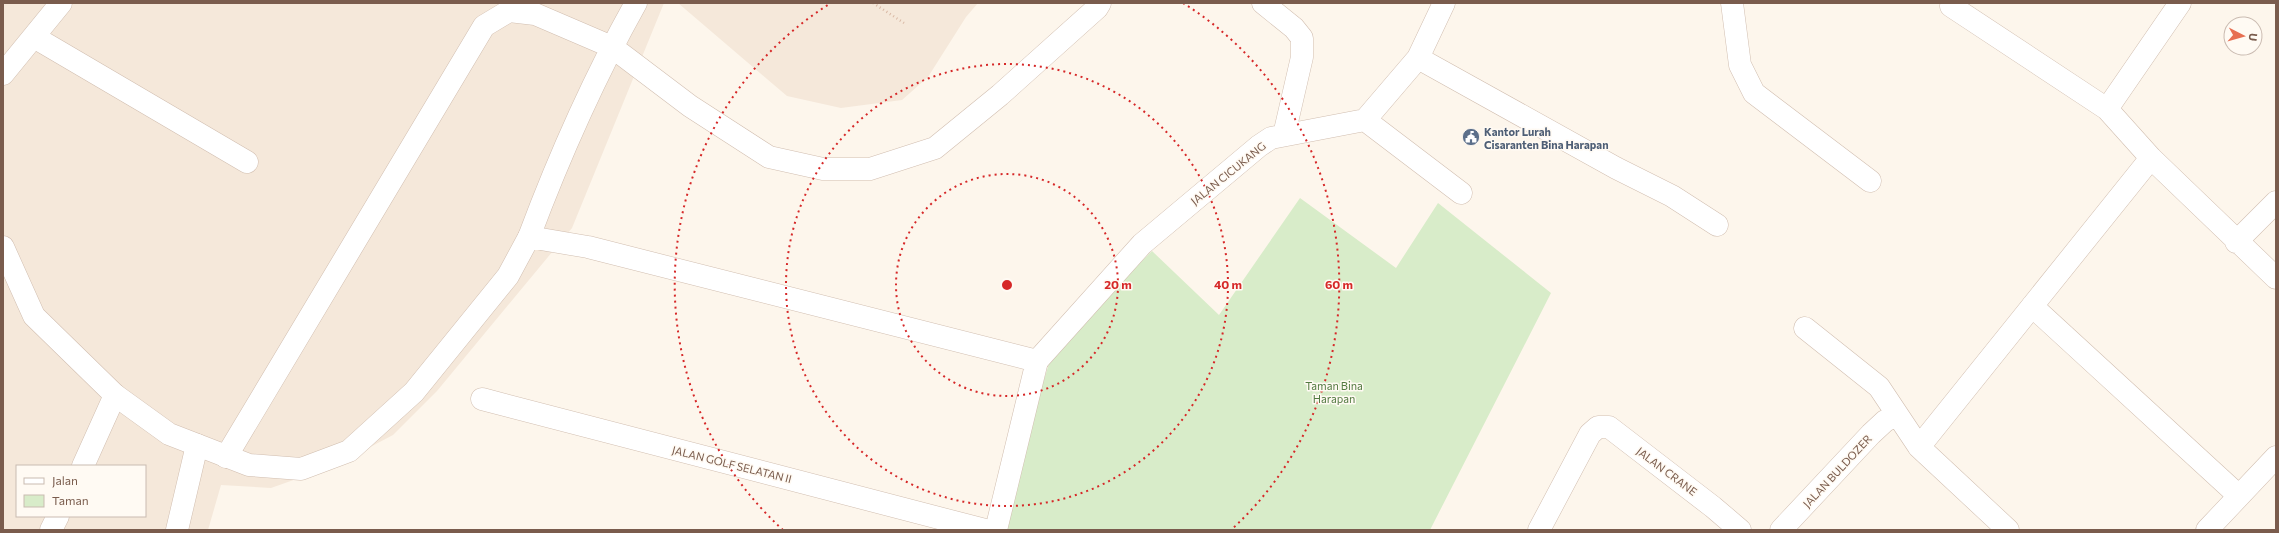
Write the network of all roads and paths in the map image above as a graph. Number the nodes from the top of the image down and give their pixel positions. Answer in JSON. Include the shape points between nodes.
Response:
{"nodes":[{"id":1,"x":61,"y":3,"type":"edge"},
{"id":2,"x":636,"y":3,"type":"edge"},
{"id":3,"x":872,"y":3,"type":"edge"},
{"id":4,"x":1100,"y":3,"type":"edge"},
{"id":5,"x":1263,"y":3,"type":"edge"},
{"id":6,"x":1444,"y":3,"type":"edge"},
{"id":7,"x":1732,"y":3,"type":"edge"},
{"id":8,"x":2180,"y":3,"type":"edge"},
{"id":9,"x":1951,"y":6,"type":"dead end"},
{"id":10,"x":904,"y":23,"type":"dead end"},
{"id":11,"x":34,"y":36,"type":"junction"},
{"id":12,"x":612,"y":47,"type":"junction"},
{"id":13,"x":1418,"y":58,"type":"junction"},
{"id":14,"x":3,"y":74,"type":"edge"},
{"id":15,"x":2106,"y":109,"type":"junction"},
{"id":16,"x":1364,"y":120,"type":"junction"},
{"id":17,"x":1284,"y":135,"type":"junction"},
{"id":18,"x":2151,"y":158,"type":"junction"},
{"id":19,"x":247,"y":162,"type":"dead end"},
{"id":20,"x":1870,"y":181,"type":"dead end"},
{"id":21,"x":1461,"y":193,"type":"dead end"},
{"id":22,"x":2276,"y":202,"type":"edge"},
{"id":23,"x":1718,"y":225,"type":"dead end"},
{"id":24,"x":529,"y":237,"type":"junction"},
{"id":25,"x":2236,"y":242,"type":"junction"},
{"id":26,"x":3,"y":247,"type":"edge"},
{"id":27,"x":2276,"y":278,"type":"edge"},
{"id":28,"x":2032,"y":306,"type":"junction"},
{"id":29,"x":1805,"y":328,"type":"dead end"},
{"id":30,"x":1037,"y":361,"type":"junction"},
{"id":31,"x":115,"y":395,"type":"junction"},
{"id":32,"x":482,"y":400,"type":"dead end"},
{"id":33,"x":1897,"y":416,"type":"junction"},
{"id":34,"x":197,"y":445,"type":"junction"},
{"id":35,"x":1919,"y":447,"type":"junction"},
{"id":36,"x":226,"y":457,"type":"junction"},
{"id":37,"x":2276,"y":457,"type":"edge"},
{"id":38,"x":83,"y":465,"type":"edge"},
{"id":39,"x":2239,"y":496,"type":"junction"},
{"id":40,"x":58,"y":517,"type":"edge"},
{"id":41,"x":51,"y":530,"type":"edge"},
{"id":42,"x":177,"y":530,"type":"edge"},
{"id":43,"x":988,"y":530,"type":"edge"},
{"id":44,"x":1539,"y":530,"type":"edge"},
{"id":45,"x":1740,"y":530,"type":"edge"},
{"id":46,"x":1782,"y":530,"type":"edge"},
{"id":47,"x":2008,"y":530,"type":"edge"},
{"id":48,"x":2207,"y":530,"type":"edge"}],
"edges":[{"from":1,"to":11,"type":"street"},
{"from":2,"to":12,"type":"street"},
{"from":3,"to":10,"type":"path"},
{"from":4,"to":12,"type":"street","via":[[1000,95],[936,148],[870,169],[823,169],[769,158],[690,106]]},
{"from":5,"to":17,"type":"street","via":[[1294,28],[1302,38],[1302,57]]},
{"from":6,"to":13,"type":"street"},
{"from":7,"to":20,"type":"street","via":[[1740,65],[1754,93]]},
{"from":8,"to":15,"type":"street"},
{"from":9,"to":15,"type":"street"},
{"from":11,"to":14,"type":"street"},
{"from":11,"to":19,"type":"street"},
{"from":12,"to":24,"type":"street","via":[[550,179]]},
{"from":12,"to":36,"type":"street","via":[[535,14],[509,11],[484,26]]},
{"from":13,"to":16,"type":"street"},
{"from":13,"to":23,"type":"street","via":[[1616,168],[1672,196]]},
{"from":15,"to":18,"type":"street"},
{"from":16,"to":17,"type":"street","name":"JALAN CICUKANG"},
{"from":16,"to":21,"type":"street"},
{"from":17,"to":30,"type":"street","name":"JALAN CICUKANG","via":[[1271,138],[1259,146],[1142,244]]},
{"from":18,"to":25,"type":"street"},
{"from":18,"to":28,"type":"street"},
{"from":22,"to":25,"type":"street"},
{"from":24,"to":30,"type":"street","via":[[588,247]]},
{"from":24,"to":36,"type":"street","via":[[508,276],[414,392],[349,451],[301,469],[249,465]]},
{"from":25,"to":27,"type":"street"},
{"from":26,"to":31,"type":"street","via":[[34,316]]},
{"from":28,"to":35,"type":"street"},
{"from":28,"to":39,"type":"street"},
{"from":29,"to":33,"type":"street","via":[[1879,387],[1890,400]]},
{"from":30,"to":43,"type":"street"},
{"from":31,"to":34,"type":"street","via":[[169,434]]},
{"from":31,"to":38,"type":"street"},
{"from":32,"to":43,"type":"street","name":"JALAN GOLF SELATAN II"},
{"from":33,"to":35,"type":"street"},
{"from":33,"to":46,"type":"street","name":"JALAN BULDOZER","via":[[1885,421],[1871,434]]},
{"from":34,"to":36,"type":"street"},
{"from":34,"to":42,"type":"street"},
{"from":35,"to":47,"type":"street"},
{"from":37,"to":39,"type":"street"},
{"from":39,"to":48,"type":"street"},
{"from":40,"to":41,"type":"street"},
{"from":44,"to":45,"type":"street","name":"JALAN CRANE","via":[[1590,434],[1598,427],[1609,427]]}]}
